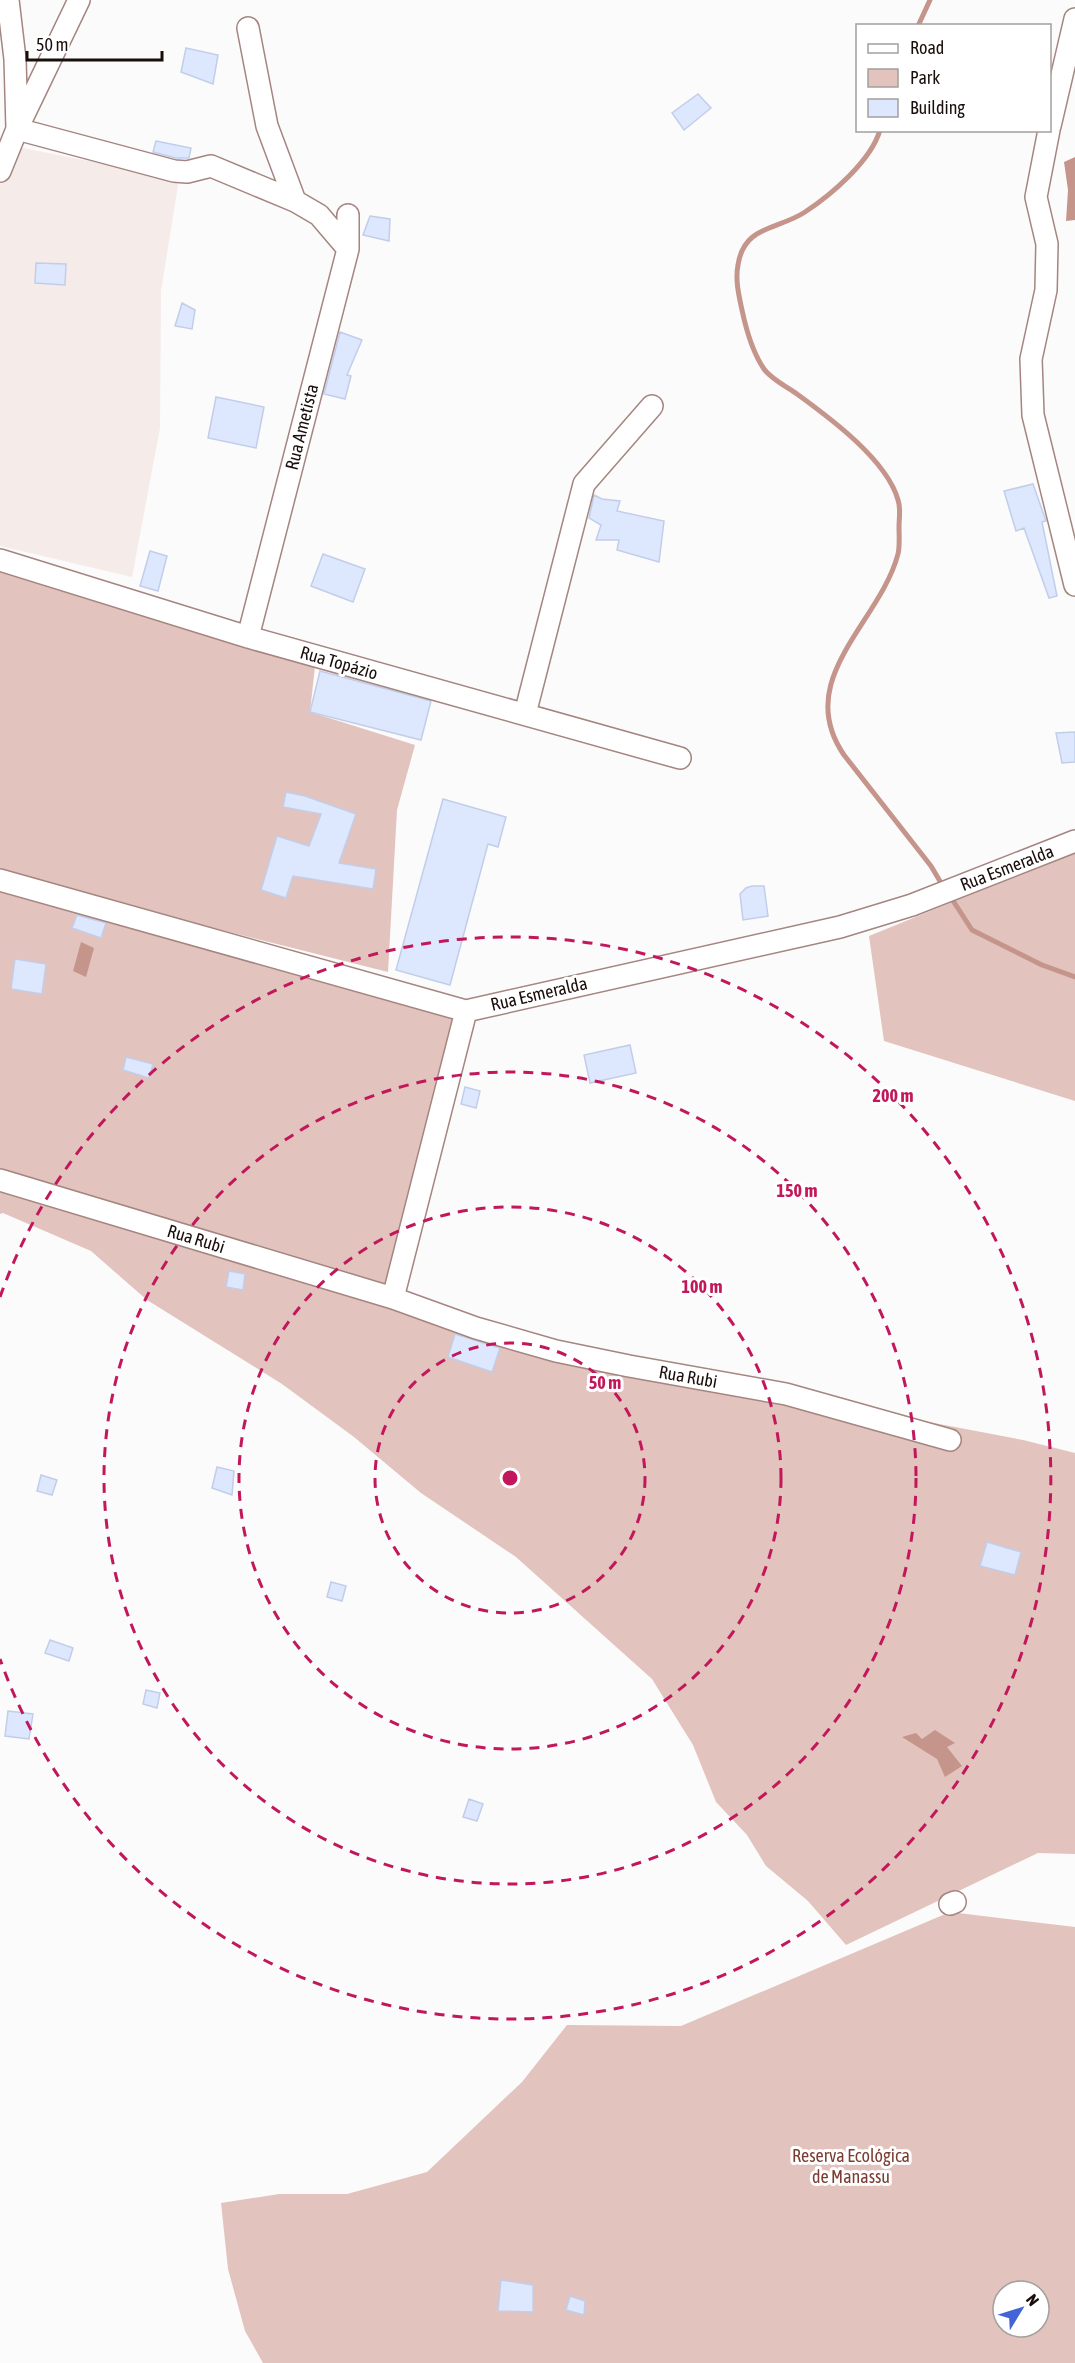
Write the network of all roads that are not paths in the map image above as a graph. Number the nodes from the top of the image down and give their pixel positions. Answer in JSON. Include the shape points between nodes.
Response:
{"nodes":[{"id":1,"x":8,"y":0,"type":"edge"},
{"id":2,"x":79,"y":0,"type":"edge"},
{"id":3,"x":1075,"y":19,"type":"edge"},
{"id":4,"x":248,"y":28,"type":"dead end"},
{"id":5,"x":1051,"y":122,"type":"edge"},
{"id":6,"x":17,"y":129,"type":"junction"},
{"id":7,"x":1049,"y":132,"type":"edge"},
{"id":8,"x":0,"y":171,"type":"edge"},
{"id":9,"x":294,"y":201,"type":"junction"},
{"id":10,"x":348,"y":215,"type":"dead end"},
{"id":11,"x":348,"y":249,"type":"junction"},
{"id":12,"x":652,"y":406,"type":"dead end"},
{"id":13,"x":0,"y":560,"type":"edge"},
{"id":14,"x":1075,"y":585,"type":"edge"},
{"id":15,"x":248,"y":637,"type":"junction"},
{"id":16,"x":525,"y":714,"type":"junction"},
{"id":17,"x":680,"y":758,"type":"dead end"},
{"id":18,"x":1075,"y":841,"type":"edge"},
{"id":19,"x":0,"y":880,"type":"edge"},
{"id":20,"x":466,"y":1011,"type":"junction"},
{"id":21,"x":0,"y":1180,"type":"edge"},
{"id":22,"x":393,"y":1298,"type":"junction"},
{"id":23,"x":950,"y":1440,"type":"dead end"}],
"edges":[{"from":1,"to":6,"type":"street"},
{"from":2,"to":6,"type":"street"},
{"from":3,"to":5,"type":"street"},
{"from":4,"to":9,"type":"street","via":[[267,126]]},
{"from":6,"to":8,"type":"street"},
{"from":6,"to":9,"type":"street","via":[[174,171],[212,166]]},
{"from":7,"to":14,"type":"street","via":[[1036,197],[1047,244],[1046,290],[1031,359],[1033,416]]},
{"from":9,"to":11,"type":"street","via":[[319,215]]},
{"from":10,"to":11,"type":"street","name":"Rua Ametista"},
{"from":11,"to":15,"type":"street","name":"Rua Ametista"},
{"from":12,"to":16,"type":"street","via":[[584,484]]},
{"from":13,"to":15,"type":"street","name":"Rua Topázio"},
{"from":15,"to":16,"type":"street","name":"Rua Topázio"},
{"from":16,"to":17,"type":"street","name":"Rua Topázio"},
{"from":18,"to":20,"type":"street","name":"Rua Esmeralda","via":[[912,905],[840,927]]},
{"from":19,"to":20,"type":"street","name":"Rua Esmeralda"},
{"from":20,"to":22,"type":"street"},
{"from":21,"to":22,"type":"street","name":"Rua Rubi"},
{"from":22,"to":23,"type":"street","name":"Rua Rubi","via":[[555,1351],[786,1394]]}]}
